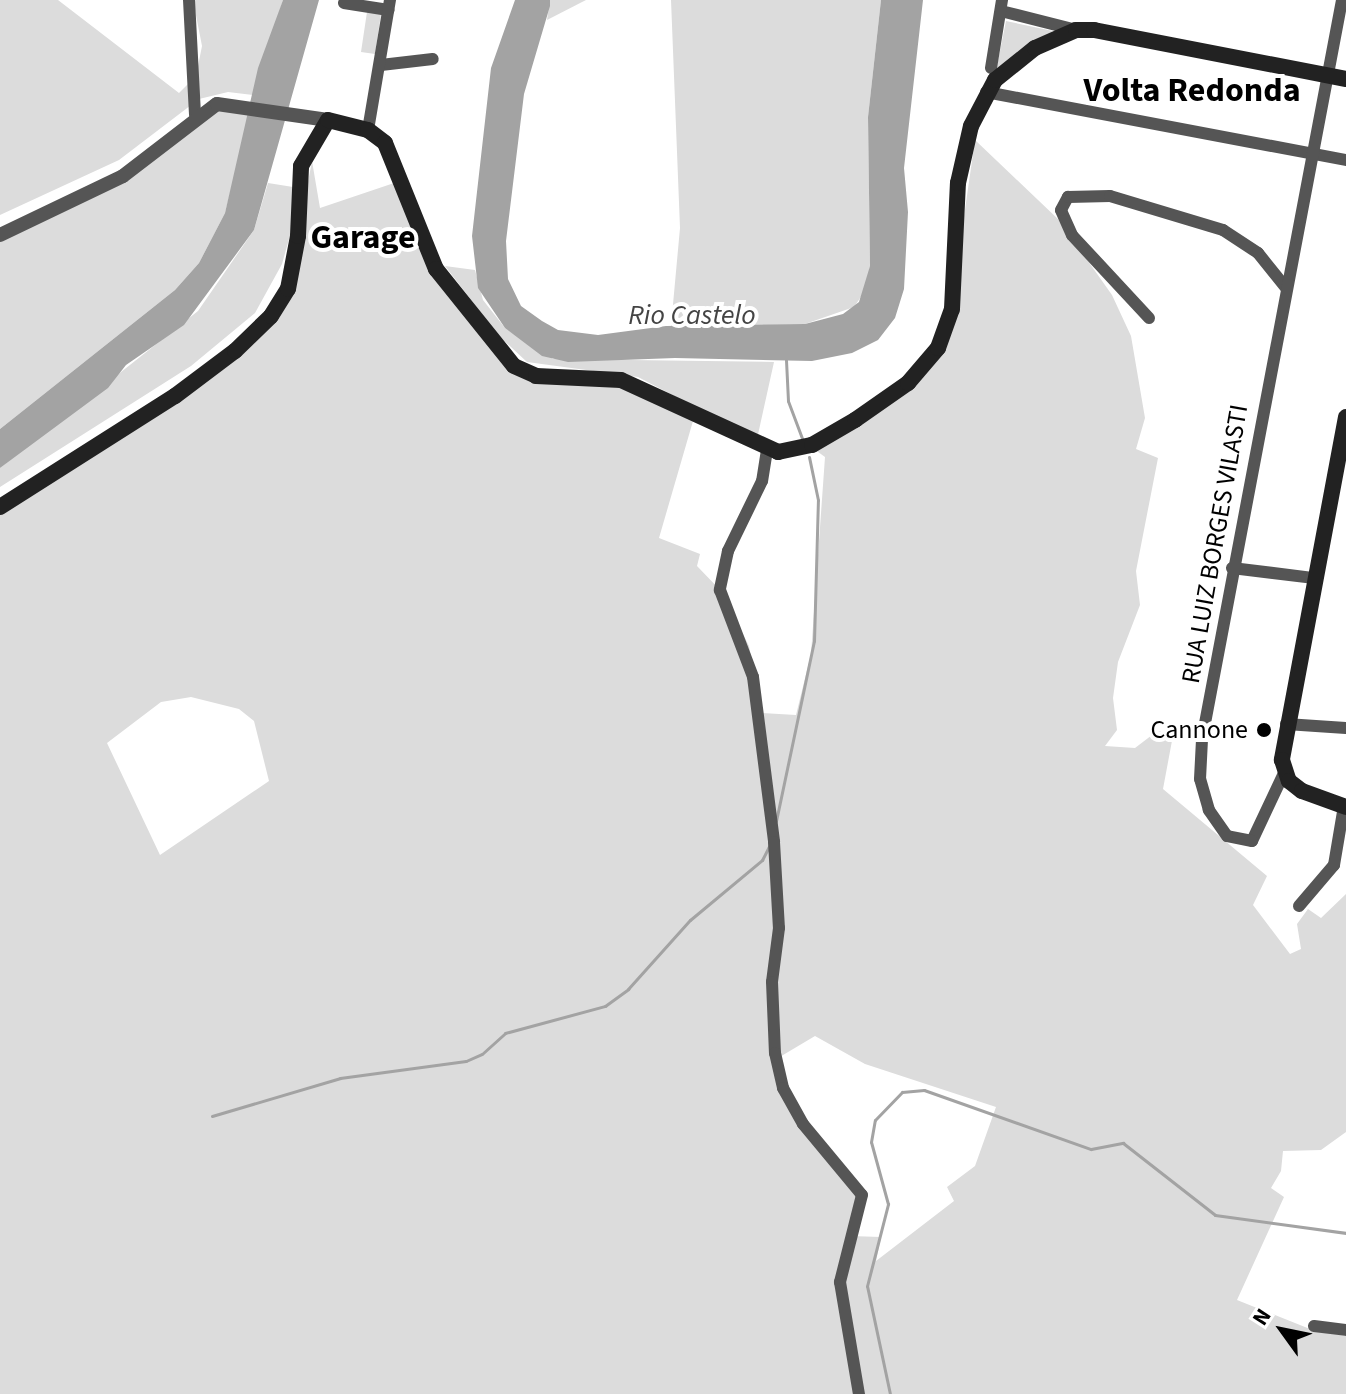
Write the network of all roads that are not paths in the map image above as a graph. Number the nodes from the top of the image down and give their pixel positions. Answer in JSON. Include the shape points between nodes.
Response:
{"nodes":[{"id":1,"x":189,"y":0,"type":"edge"},
{"id":2,"x":1342,"y":0,"type":"edge"},
{"id":3,"x":344,"y":3,"type":"dead end"},
{"id":4,"x":389,"y":5,"type":"edge"},
{"id":5,"x":1002,"y":6,"type":"edge"},
{"id":6,"x":1076,"y":30,"type":"junction"},
{"id":7,"x":433,"y":59,"type":"dead end"},
{"id":8,"x":381,"y":65,"type":"junction"},
{"id":9,"x":991,"y":68,"type":"dead end"},
{"id":10,"x":1328,"y":76,"type":"junction"},
{"id":11,"x":1346,"y":79,"type":"edge"},
{"id":12,"x":986,"y":92,"type":"junction"},
{"id":13,"x":195,"y":115,"type":"junction"},
{"id":14,"x":328,"y":120,"type":"junction"},
{"id":15,"x":368,"y":130,"type":"junction"},
{"id":16,"x":1314,"y":154,"type":"junction"},
{"id":17,"x":1346,"y":160,"type":"edge"},
{"id":18,"x":0,"y":235,"type":"edge"},
{"id":19,"x":1286,"y":288,"type":"junction"},
{"id":20,"x":1149,"y":318,"type":"dead end"},
{"id":21,"x":1346,"y":417,"type":"edge"},
{"id":22,"x":1343,"y":445,"type":"edge"},
{"id":23,"x":767,"y":450,"type":"junction"},
{"id":24,"x":0,"y":507,"type":"edge"},
{"id":25,"x":1232,"y":568,"type":"junction"},
{"id":26,"x":1314,"y":578,"type":"junction"},
{"id":27,"x":1286,"y":724,"type":"junction"},
{"id":28,"x":1346,"y":728,"type":"edge"},
{"id":29,"x":1284,"y":773,"type":"junction"},
{"id":30,"x":1345,"y":807,"type":"edge"},
{"id":31,"x":1299,"y":906,"type":"dead end"},
{"id":32,"x":1314,"y":1326,"type":"dead end"},
{"id":33,"x":1346,"y":1330,"type":"edge"},
{"id":34,"x":859,"y":1394,"type":"edge"}],
"edges":[{"from":1,"to":13,"type":"street"},
{"from":2,"to":10,"type":"street","name":"RUA LUIZ BORGES VILASTI"},
{"from":3,"to":4,"type":"street"},
{"from":4,"to":8,"type":"street"},
{"from":5,"to":6,"type":"street"},
{"from":5,"to":9,"type":"street"},
{"from":6,"to":10,"type":"main road"},
{"from":6,"to":12,"type":"main road","via":[[1016,61]]},
{"from":7,"to":8,"type":"street"},
{"from":8,"to":15,"type":"street"},
{"from":10,"to":11,"type":"main road"},
{"from":10,"to":16,"type":"street","name":"RUA LUIZ BORGES VILASTI"},
{"from":12,"to":16,"type":"street"},
{"from":12,"to":23,"type":"main road","via":[[963,158],[952,309],[938,348],[908,383],[855,420],[812,445]]},
{"from":13,"to":14,"type":"street","via":[[217,104],[246,105]]},
{"from":13,"to":18,"type":"street","via":[[123,176]]},
{"from":14,"to":15,"type":"main road"},
{"from":14,"to":24,"type":"main road","via":[[301,166],[298,236],[288,289],[271,316],[175,396]]},
{"from":15,"to":23,"type":"main road","via":[[393,155],[436,269],[505,359],[536,376],[621,380]]},
{"from":16,"to":17,"type":"street"},
{"from":16,"to":19,"type":"street","name":"RUA LUIZ BORGES VILASTI"},
{"from":19,"to":20,"type":"street","via":[[1258,253],[1223,230],[1110,196],[1068,197],[1061,210],[1072,235]]},
{"from":19,"to":25,"type":"street","name":"RUA LUIZ BORGES VILASTI"},
{"from":21,"to":22,"type":"main road"},
{"from":22,"to":26,"type":"main road"},
{"from":23,"to":34,"type":"street","via":[[757,494],[723,563],[720,590],[753,677],[774,842],[777,1064],[803,1124],[862,1195],[840,1282],[840,1307]]},
{"from":25,"to":26,"type":"street"},
{"from":25,"to":29,"type":"street","name":"RUA LUIZ BORGES VILASTI","via":[[1200,760],[1209,810],[1227,836],[1252,841]]},
{"from":26,"to":27,"type":"main road"},
{"from":27,"to":28,"type":"street"},
{"from":27,"to":29,"type":"main road"},
{"from":29,"to":30,"type":"main road","via":[[1302,791]]},
{"from":30,"to":31,"type":"street","via":[[1334,865]]},
{"from":32,"to":33,"type":"street"}]}
